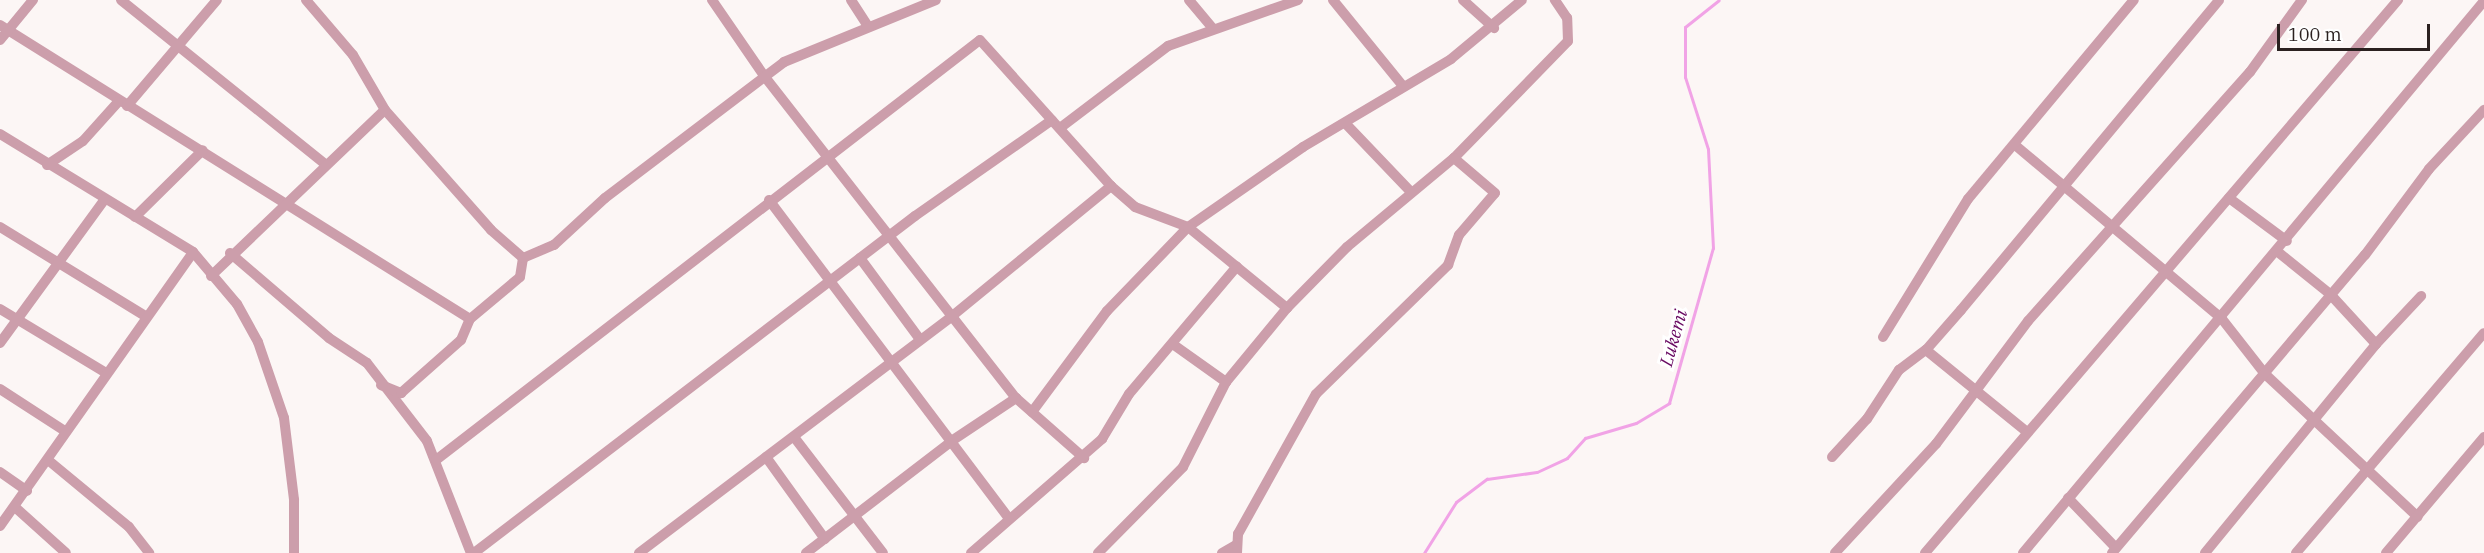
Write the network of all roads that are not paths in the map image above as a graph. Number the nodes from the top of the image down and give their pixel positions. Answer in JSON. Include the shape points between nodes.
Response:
{"nodes":[{"id":1,"x":33,"y":0,"type":"edge"},
{"id":2,"x":121,"y":0,"type":"edge"},
{"id":3,"x":217,"y":0,"type":"edge"},
{"id":4,"x":306,"y":0,"type":"edge"},
{"id":5,"x":712,"y":0,"type":"edge"},
{"id":6,"x":850,"y":0,"type":"edge"},
{"id":7,"x":936,"y":0,"type":"edge"},
{"id":8,"x":1189,"y":0,"type":"edge"},
{"id":9,"x":1298,"y":0,"type":"edge"},
{"id":10,"x":1333,"y":0,"type":"edge"},
{"id":11,"x":1463,"y":0,"type":"edge"},
{"id":12,"x":1522,"y":0,"type":"edge"},
{"id":13,"x":1555,"y":0,"type":"edge"},
{"id":14,"x":2134,"y":0,"type":"edge"},
{"id":15,"x":2218,"y":0,"type":"edge"},
{"id":16,"x":2302,"y":0,"type":"edge"},
{"id":17,"x":2398,"y":0,"type":"edge"},
{"id":18,"x":2484,"y":1,"type":"edge"},
{"id":19,"x":867,"y":25,"type":"junction"},
{"id":20,"x":4,"y":27,"type":"edge"},
{"id":21,"x":1213,"y":28,"type":"junction"},
{"id":22,"x":1494,"y":28,"type":"junction"},
{"id":23,"x":0,"y":40,"type":"edge"},
{"id":24,"x":178,"y":45,"type":"junction"},
{"id":25,"x":765,"y":77,"type":"junction"},
{"id":26,"x":1403,"y":87,"type":"junction"},
{"id":27,"x":123,"y":104,"type":"junction"},
{"id":28,"x":385,"y":110,"type":"junction"},
{"id":29,"x":2484,"y":110,"type":"edge"},
{"id":30,"x":1056,"y":124,"type":"junction"},
{"id":31,"x":1346,"y":124,"type":"junction"},
{"id":32,"x":0,"y":134,"type":"edge"},
{"id":33,"x":2015,"y":145,"type":"junction"},
{"id":34,"x":203,"y":150,"type":"junction"},
{"id":35,"x":828,"y":156,"type":"junction"},
{"id":36,"x":1455,"y":158,"type":"junction"},
{"id":37,"x":325,"y":164,"type":"junction"},
{"id":38,"x":47,"y":165,"type":"junction"},
{"id":39,"x":2064,"y":185,"type":"junction"},
{"id":40,"x":1111,"y":186,"type":"junction"},
{"id":41,"x":1410,"y":191,"type":"junction"},
{"id":42,"x":2229,"y":198,"type":"junction"},
{"id":43,"x":105,"y":199,"type":"junction"},
{"id":44,"x":285,"y":200,"type":"junction"},
{"id":45,"x":769,"y":200,"type":"junction"},
{"id":46,"x":135,"y":217,"type":"junction"},
{"id":47,"x":0,"y":227,"type":"edge"},
{"id":48,"x":1188,"y":227,"type":"junction"},
{"id":49,"x":2113,"y":228,"type":"junction"},
{"id":50,"x":888,"y":238,"type":"junction"},
{"id":51,"x":2287,"y":241,"type":"junction"},
{"id":52,"x":193,"y":252,"type":"junction"},
{"id":53,"x":2278,"y":252,"type":"junction"},
{"id":54,"x":230,"y":253,"type":"junction"},
{"id":55,"x":523,"y":258,"type":"junction"},
{"id":56,"x":860,"y":258,"type":"junction"},
{"id":57,"x":58,"y":263,"type":"junction"},
{"id":58,"x":1236,"y":266,"type":"junction"},
{"id":59,"x":2165,"y":270,"type":"junction"},
{"id":60,"x":211,"y":276,"type":"junction"},
{"id":61,"x":832,"y":280,"type":"junction"},
{"id":62,"x":2330,"y":294,"type":"junction"},
{"id":63,"x":2421,"y":296,"type":"dead end"},
{"id":64,"x":1287,"y":308,"type":"junction"},
{"id":65,"x":0,"y":309,"type":"edge"},
{"id":66,"x":951,"y":316,"type":"junction"},
{"id":67,"x":147,"y":317,"type":"junction"},
{"id":68,"x":16,"y":319,"type":"junction"},
{"id":69,"x":470,"y":319,"type":"junction"},
{"id":70,"x":2222,"y":319,"type":"junction"},
{"id":71,"x":2484,"y":333,"type":"edge"},
{"id":72,"x":1883,"y":337,"type":"dead end"},
{"id":73,"x":919,"y":338,"type":"junction"},
{"id":74,"x":0,"y":343,"type":"edge"},
{"id":75,"x":2376,"y":344,"type":"junction"},
{"id":76,"x":1174,"y":345,"type":"junction"},
{"id":77,"x":1926,"y":350,"type":"junction"},
{"id":78,"x":891,"y":360,"type":"junction"},
{"id":79,"x":106,"y":373,"type":"junction"},
{"id":80,"x":2265,"y":374,"type":"junction"},
{"id":81,"x":1226,"y":382,"type":"junction"},
{"id":82,"x":381,"y":385,"type":"junction"},
{"id":83,"x":0,"y":389,"type":"edge"},
{"id":84,"x":1978,"y":390,"type":"junction"},
{"id":85,"x":1016,"y":398,"type":"junction"},
{"id":86,"x":1032,"y":412,"type":"junction"},
{"id":87,"x":2314,"y":420,"type":"junction"},
{"id":88,"x":65,"y":431,"type":"junction"},
{"id":89,"x":2027,"y":432,"type":"junction"},
{"id":90,"x":794,"y":437,"type":"junction"},
{"id":91,"x":2484,"y":437,"type":"edge"},
{"id":92,"x":953,"y":440,"type":"junction"},
{"id":93,"x":766,"y":457,"type":"junction"},
{"id":94,"x":1832,"y":457,"type":"dead end"},
{"id":95,"x":1084,"y":458,"type":"junction"},
{"id":96,"x":48,"y":460,"type":"junction"},
{"id":97,"x":436,"y":460,"type":"junction"},
{"id":98,"x":2367,"y":470,"type":"junction"},
{"id":99,"x":0,"y":472,"type":"edge"},
{"id":100,"x":27,"y":491,"type":"junction"},
{"id":101,"x":2068,"y":498,"type":"junction"},
{"id":102,"x":15,"y":508,"type":"junction"},
{"id":103,"x":854,"y":517,"type":"junction"},
{"id":104,"x":2418,"y":517,"type":"junction"},
{"id":105,"x":1009,"y":519,"type":"junction"},
{"id":106,"x":0,"y":526,"type":"edge"},
{"id":107,"x":825,"y":538,"type":"junction"},
{"id":108,"x":1237,"y":549,"type":"edge"},
{"id":109,"x":2114,"y":550,"type":"edge"},
{"id":110,"x":66,"y":553,"type":"edge"},
{"id":111,"x":149,"y":553,"type":"edge"},
{"id":112,"x":294,"y":553,"type":"edge"},
{"id":113,"x":473,"y":553,"type":"edge"},
{"id":114,"x":639,"y":553,"type":"edge"},
{"id":115,"x":806,"y":553,"type":"edge"},
{"id":116,"x":883,"y":553,"type":"edge"},
{"id":117,"x":970,"y":553,"type":"edge"},
{"id":118,"x":1098,"y":553,"type":"edge"},
{"id":119,"x":1222,"y":553,"type":"edge"},
{"id":120,"x":1835,"y":553,"type":"edge"},
{"id":121,"x":1925,"y":553,"type":"edge"},
{"id":122,"x":2022,"y":553,"type":"edge"},
{"id":123,"x":2205,"y":553,"type":"edge"},
{"id":124,"x":2296,"y":553,"type":"edge"},
{"id":125,"x":2386,"y":553,"type":"edge"}],
"edges":[{"from":1,"to":20,"type":"street"},
{"from":2,"to":24,"type":"street"},
{"from":3,"to":24,"type":"street"},
{"from":4,"to":28,"type":"street","via":[[353,55]]},
{"from":5,"to":25,"type":"street"},
{"from":6,"to":19,"type":"street"},
{"from":7,"to":19,"type":"street"},
{"from":8,"to":21,"type":"street"},
{"from":9,"to":21,"type":"street"},
{"from":10,"to":26,"type":"street"},
{"from":11,"to":22,"type":"street"},
{"from":12,"to":22,"type":"street"},
{"from":13,"to":36,"type":"street","via":[[1567,18],[1568,41]]},
{"from":14,"to":33,"type":"street"},
{"from":15,"to":39,"type":"street"},
{"from":16,"to":49,"type":"street","via":[[2270,47]]},
{"from":17,"to":42,"type":"street"},
{"from":18,"to":51,"type":"street"},
{"from":19,"to":25,"type":"street","via":[[784,62]]},
{"from":20,"to":23,"type":"street"},
{"from":20,"to":27,"type":"street"},
{"from":21,"to":30,"type":"street","via":[[1168,46]]},
{"from":22,"to":26,"type":"street"},
{"from":24,"to":27,"type":"street"},
{"from":24,"to":37,"type":"street"},
{"from":25,"to":35,"type":"street"},
{"from":25,"to":55,"type":"street","via":[[605,198],[554,245]]},
{"from":26,"to":31,"type":"street"},
{"from":27,"to":34,"type":"street"},
{"from":27,"to":38,"type":"street","via":[[83,141]]},
{"from":28,"to":37,"type":"street"},
{"from":28,"to":55,"type":"street","via":[[491,230]]},
{"from":29,"to":62,"type":"street","via":[[2429,169]]},
{"from":30,"to":35,"type":"street","via":[[980,40]]},
{"from":30,"to":40,"type":"street"},
{"from":30,"to":50,"type":"street"},
{"from":31,"to":41,"type":"street"},
{"from":31,"to":48,"type":"street","via":[[1303,147]]},
{"from":32,"to":38,"type":"street"},
{"from":33,"to":39,"type":"street"},
{"from":33,"to":72,"type":"street","via":[[1947,226]]},
{"from":34,"to":44,"type":"street"},
{"from":34,"to":46,"type":"street"},
{"from":35,"to":45,"type":"street"},
{"from":35,"to":50,"type":"street"},
{"from":36,"to":41,"type":"street"},
{"from":36,"to":108,"type":"street","via":[[1495,193],[1459,236],[1448,265],[1316,394]]},
{"from":37,"to":44,"type":"street"},
{"from":38,"to":43,"type":"street"},
{"from":39,"to":49,"type":"street"},
{"from":39,"to":77,"type":"street"},
{"from":40,"to":48,"type":"street","via":[[1135,207]]},
{"from":40,"to":66,"type":"street"},
{"from":41,"to":64,"type":"street"},
{"from":42,"to":51,"type":"street"},
{"from":42,"to":59,"type":"street"},
{"from":43,"to":46,"type":"street"},
{"from":43,"to":57,"type":"street"},
{"from":44,"to":54,"type":"street"},
{"from":44,"to":69,"type":"street"},
{"from":45,"to":61,"type":"street"},
{"from":45,"to":97,"type":"street"},
{"from":46,"to":52,"type":"street"},
{"from":47,"to":57,"type":"street"},
{"from":48,"to":58,"type":"street"},
{"from":48,"to":86,"type":"street","via":[[1107,311]]},
{"from":49,"to":59,"type":"street"},
{"from":49,"to":84,"type":"street","via":[[2028,321]]},
{"from":50,"to":56,"type":"street"},
{"from":50,"to":66,"type":"street"},
{"from":51,"to":53,"type":"street"},
{"from":52,"to":60,"type":"street"},
{"from":52,"to":67,"type":"street"},
{"from":53,"to":62,"type":"street"},
{"from":53,"to":70,"type":"street"},
{"from":54,"to":60,"type":"street"},
{"from":54,"to":82,"type":"street","via":[[329,338],[367,363]]},
{"from":55,"to":69,"type":"street","via":[[520,277]]},
{"from":56,"to":61,"type":"street"},
{"from":56,"to":73,"type":"street"},
{"from":57,"to":67,"type":"street"},
{"from":57,"to":68,"type":"street"},
{"from":58,"to":64,"type":"street"},
{"from":58,"to":76,"type":"street"},
{"from":59,"to":70,"type":"street"},
{"from":59,"to":89,"type":"street"},
{"from":60,"to":112,"type":"street","via":[[237,304],[277,389],[290,448]]},
{"from":61,"to":78,"type":"street"},
{"from":61,"to":113,"type":"street"},
{"from":62,"to":75,"type":"street"},
{"from":62,"to":80,"type":"street"},
{"from":63,"to":75,"type":"street"},
{"from":64,"to":81,"type":"street"},
{"from":65,"to":68,"type":"street"},
{"from":66,"to":73,"type":"street"},
{"from":66,"to":85,"type":"street"},
{"from":67,"to":79,"type":"street"},
{"from":68,"to":74,"type":"street"},
{"from":68,"to":79,"type":"street"},
{"from":69,"to":82,"type":"street","via":[[461,340],[401,393]]},
{"from":70,"to":80,"type":"street"},
{"from":70,"to":101,"type":"street"},
{"from":71,"to":98,"type":"street"},
{"from":73,"to":78,"type":"street"},
{"from":75,"to":87,"type":"street"},
{"from":76,"to":81,"type":"street"},
{"from":76,"to":95,"type":"street","via":[[1129,394],[1116,421]]},
{"from":77,"to":84,"type":"street","via":[[1955,379]]},
{"from":77,"to":94,"type":"street","via":[[1899,370],[1867,419]]},
{"from":78,"to":90,"type":"street"},
{"from":78,"to":92,"type":"street"},
{"from":79,"to":88,"type":"street"},
{"from":80,"to":87,"type":"street"},
{"from":80,"to":109,"type":"street"},
{"from":81,"to":118,"type":"street","via":[[1183,467]]},
{"from":82,"to":97,"type":"street","via":[[421,432]]},
{"from":83,"to":88,"type":"street"},
{"from":84,"to":89,"type":"street"},
{"from":84,"to":120,"type":"street","via":[[1936,444]]},
{"from":85,"to":86,"type":"street"},
{"from":85,"to":92,"type":"street"},
{"from":86,"to":95,"type":"street"},
{"from":87,"to":98,"type":"street"},
{"from":87,"to":123,"type":"street"},
{"from":88,"to":96,"type":"street"},
{"from":89,"to":121,"type":"street"},
{"from":90,"to":93,"type":"street"},
{"from":90,"to":103,"type":"street"},
{"from":91,"to":104,"type":"street"},
{"from":92,"to":103,"type":"street"},
{"from":92,"to":105,"type":"street"},
{"from":93,"to":107,"type":"street"},
{"from":93,"to":114,"type":"street"},
{"from":95,"to":105,"type":"street"},
{"from":96,"to":100,"type":"street"},
{"from":96,"to":111,"type":"street","via":[[129,527]]},
{"from":97,"to":113,"type":"street"},
{"from":98,"to":104,"type":"street"},
{"from":98,"to":124,"type":"street"},
{"from":99,"to":100,"type":"street"},
{"from":100,"to":102,"type":"street"},
{"from":101,"to":109,"type":"street"},
{"from":101,"to":122,"type":"street"},
{"from":102,"to":106,"type":"street"},
{"from":102,"to":110,"type":"street"},
{"from":103,"to":107,"type":"street"},
{"from":103,"to":116,"type":"street"},
{"from":104,"to":125,"type":"street"},
{"from":105,"to":117,"type":"street"},
{"from":107,"to":115,"type":"street"},
{"from":108,"to":119,"type":"street"}]}
